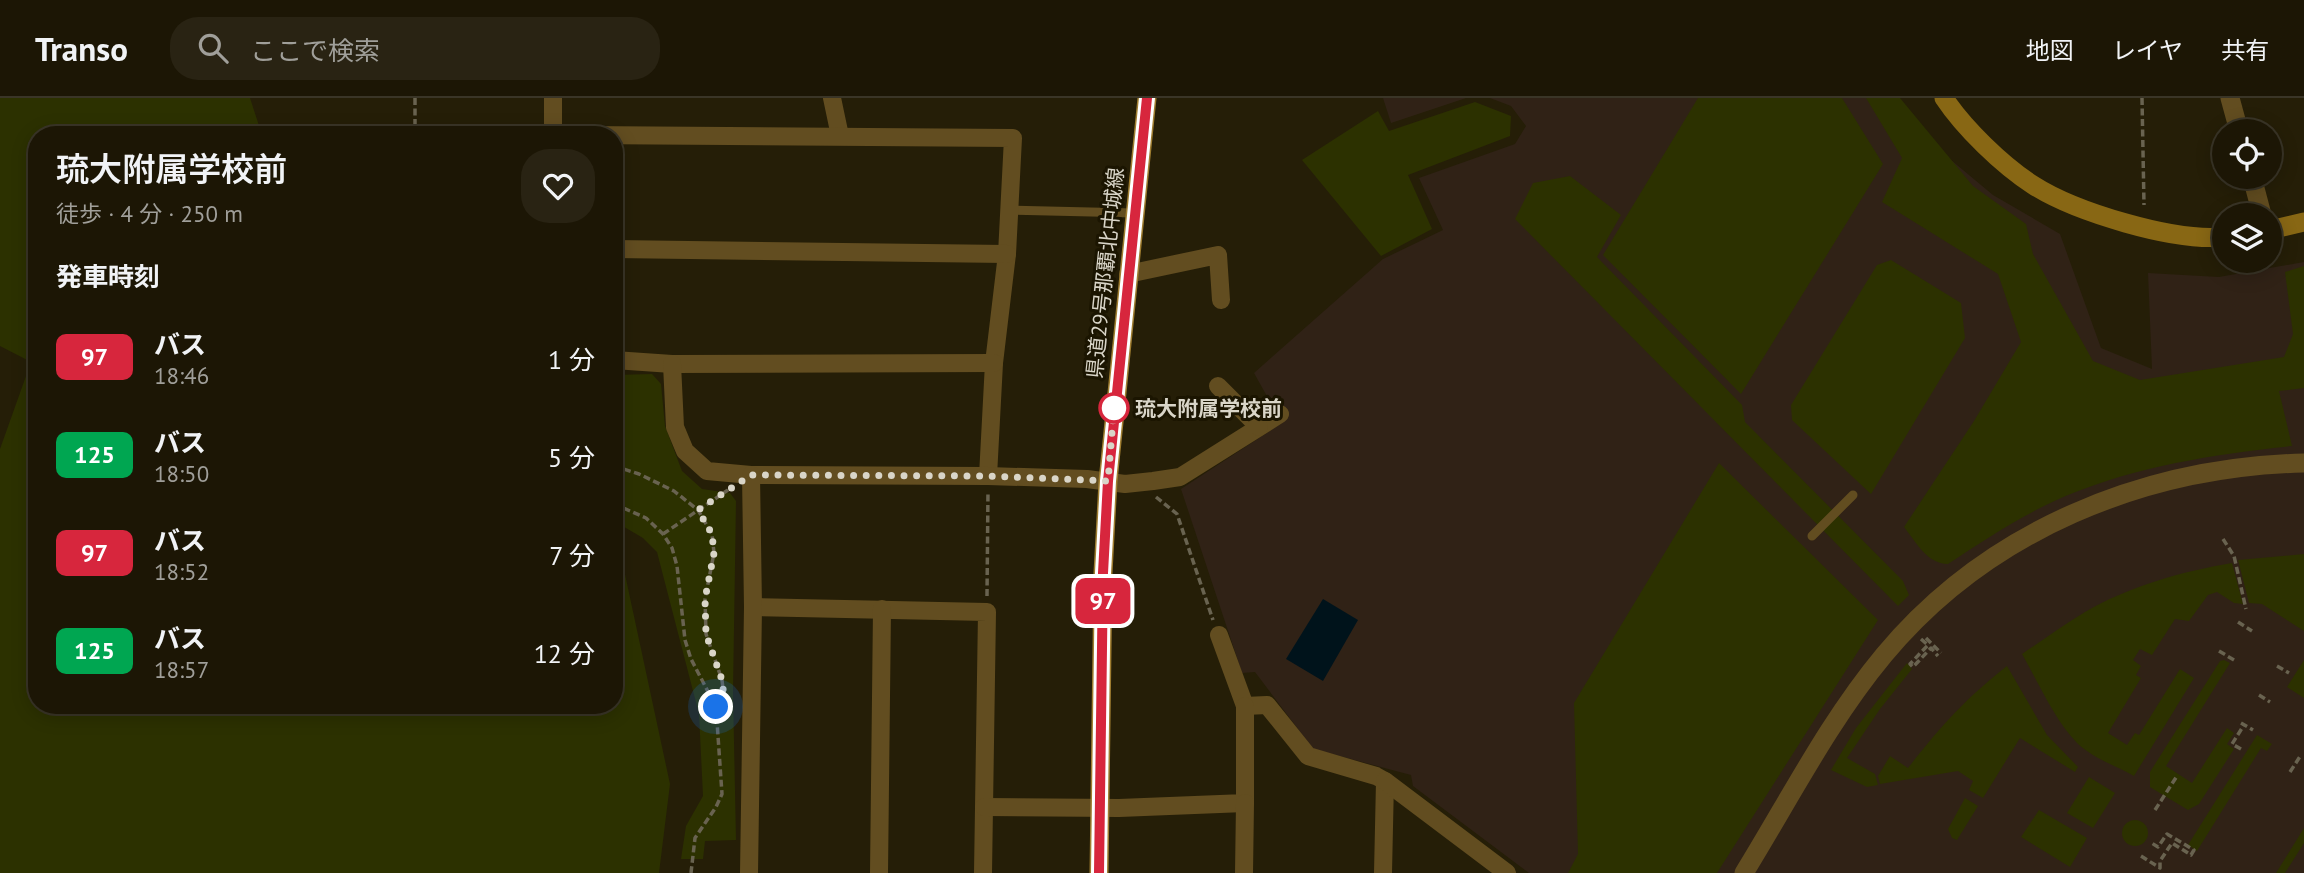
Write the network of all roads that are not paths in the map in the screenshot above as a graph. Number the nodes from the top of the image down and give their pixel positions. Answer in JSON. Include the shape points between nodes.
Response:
{"nodes":[{"id":1,"x":553,"y":98,"type":"edge"},
{"id":2,"x":832,"y":98,"type":"edge"},
{"id":3,"x":1147,"y":98,"type":"edge"},
{"id":4,"x":1944,"y":98,"type":"edge"},
{"id":5,"x":2230,"y":98,"type":"edge"},
{"id":6,"x":2236,"y":119,"type":"edge"},
{"id":7,"x":553,"y":126,"type":"edge"},
{"id":8,"x":623,"y":135,"type":"edge"},
{"id":9,"x":840,"y":136,"type":"junction"},
{"id":10,"x":1010,"y":210,"type":"junction"},
{"id":11,"x":1134,"y":213,"type":"junction"},
{"id":12,"x":2304,"y":222,"type":"edge"},
{"id":13,"x":2282,"y":227,"type":"edge"},
{"id":14,"x":2212,"y":237,"type":"edge"},
{"id":15,"x":623,"y":249,"type":"edge"},
{"id":16,"x":1007,"y":254,"type":"junction"},
{"id":17,"x":1128,"y":274,"type":"junction"},
{"id":18,"x":1221,"y":300,"type":"dead end"},
{"id":19,"x":623,"y":361,"type":"edge"},
{"id":20,"x":994,"y":363,"type":"junction"},
{"id":21,"x":672,"y":364,"type":"junction"},
{"id":22,"x":1218,"y":386,"type":"dead end"},
{"id":23,"x":1280,"y":414,"type":"dead end"},
{"id":24,"x":1259,"y":427,"type":"junction"},
{"id":25,"x":2304,"y":463,"type":"edge"},
{"id":26,"x":751,"y":475,"type":"junction"},
{"id":27,"x":988,"y":476,"type":"junction"},
{"id":28,"x":1108,"y":481,"type":"junction"},
{"id":29,"x":1853,"y":495,"type":"dead end"},
{"id":30,"x":1812,"y":536,"type":"dead end"},
{"id":31,"x":753,"y":607,"type":"junction"},
{"id":32,"x":882,"y":608,"type":"junction"},
{"id":33,"x":1219,"y":635,"type":"road end"},
{"id":34,"x":1245,"y":706,"type":"junction"},
{"id":35,"x":1385,"y":781,"type":"junction"},
{"id":36,"x":1245,"y":803,"type":"junction"},
{"id":37,"x":984,"y":807,"type":"junction"},
{"id":38,"x":1100,"y":808,"type":"junction"},
{"id":39,"x":749,"y":873,"type":"edge"},
{"id":40,"x":879,"y":873,"type":"edge"},
{"id":41,"x":983,"y":873,"type":"edge"},
{"id":42,"x":1099,"y":873,"type":"edge"},
{"id":43,"x":1244,"y":873,"type":"edge"},
{"id":44,"x":1383,"y":873,"type":"edge"},
{"id":45,"x":1507,"y":873,"type":"edge"},
{"id":46,"x":1744,"y":873,"type":"edge"}],
"edges":[{"from":1,"to":7,"type":"street"},
{"from":2,"to":9,"type":"street"},
{"from":3,"to":11,"type":"main road","name":"県道29号那覇北中城線"},
{"from":4,"to":14,"type":"main road","via":[[1992,151],[2033,185],[2124,223]]},
{"from":5,"to":6,"type":"street"},
{"from":8,"to":9,"type":"street"},
{"from":9,"to":10,"type":"street","via":[[1013,138]]},
{"from":10,"to":11,"type":"lane"},
{"from":10,"to":16,"type":"street"},
{"from":11,"to":17,"type":"main road","name":"県道29号那覇北中城線"},
{"from":12,"to":13,"type":"main road"},
{"from":15,"to":16,"type":"street"},
{"from":16,"to":20,"type":"street"},
{"from":17,"to":18,"type":"street","via":[[1218,255]]},
{"from":17,"to":28,"type":"main road","name":"県道29号那覇北中城線"},
{"from":19,"to":21,"type":"street"},
{"from":20,"to":21,"type":"street"},
{"from":20,"to":27,"type":"street"},
{"from":21,"to":26,"type":"street","via":[[675,427],[685,451],[707,471]]},
{"from":22,"to":24,"type":"street"},
{"from":23,"to":24,"type":"street"},
{"from":24,"to":28,"type":"street","via":[[1180,477],[1125,484]]},
{"from":25,"to":46,"type":"street","via":[[2212,472],[2161,483],[2075,511],[2034,531],[1922,614],[1885,654],[1834,724]]},
{"from":26,"to":27,"type":"street"},
{"from":26,"to":31,"type":"street"},
{"from":27,"to":28,"type":"street"},
{"from":28,"to":38,"type":"main road","name":"県道29号那覇北中城線"},
{"from":29,"to":30,"type":"lane"},
{"from":31,"to":32,"type":"street"},
{"from":31,"to":39,"type":"street"},
{"from":32,"to":37,"type":"street","via":[[987,612]]},
{"from":32,"to":40,"type":"street"},
{"from":33,"to":34,"type":"street"},
{"from":34,"to":35,"type":"street","via":[[1268,705],[1308,756]]},
{"from":34,"to":36,"type":"street"},
{"from":35,"to":44,"type":"street"},
{"from":35,"to":45,"type":"street"},
{"from":36,"to":38,"type":"street"},
{"from":36,"to":43,"type":"street"},
{"from":37,"to":38,"type":"street"},
{"from":37,"to":41,"type":"street"},
{"from":38,"to":42,"type":"main road","name":"県道29号那覇北中城線"}]}
